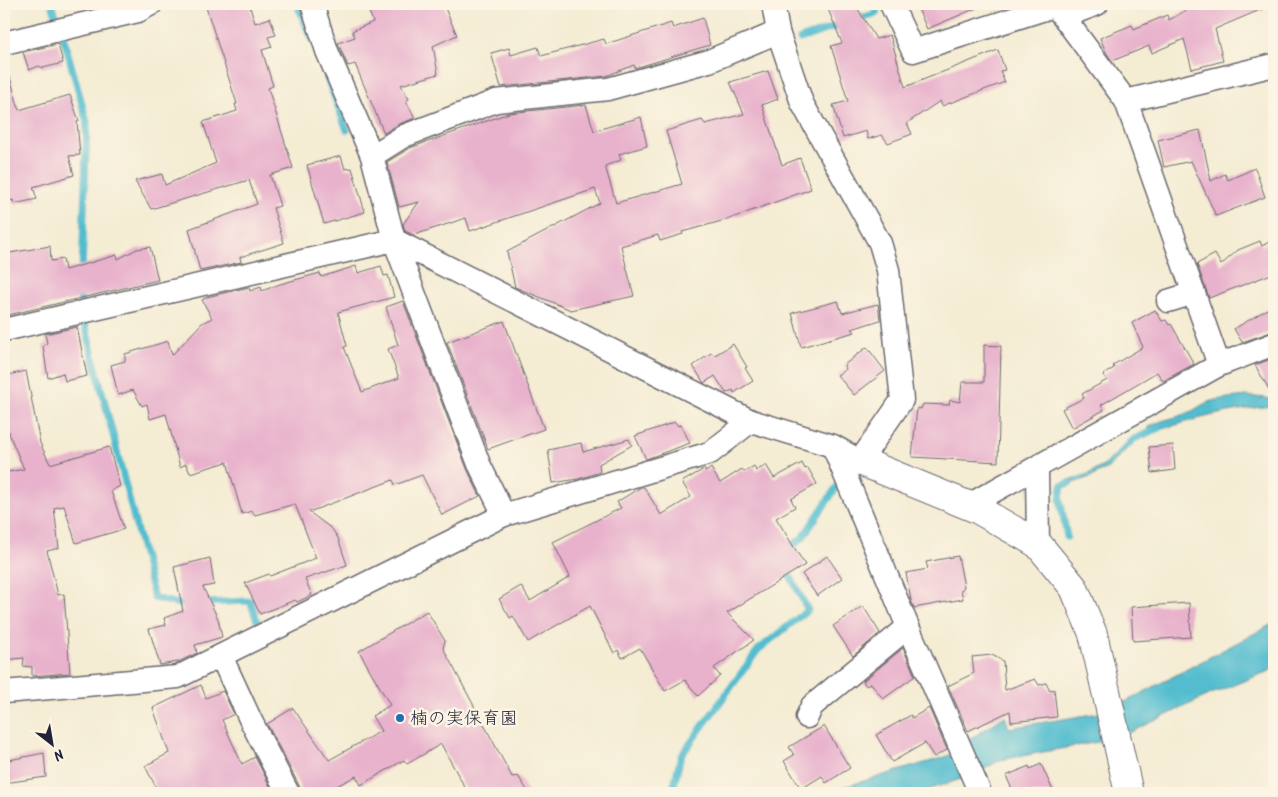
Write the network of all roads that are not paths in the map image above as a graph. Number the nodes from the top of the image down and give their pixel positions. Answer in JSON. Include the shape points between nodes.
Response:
{"nodes":[{"id":1,"x":151,"y":4,"type":"edge"},
{"id":2,"x":312,"y":4,"type":"edge"},
{"id":3,"x":773,"y":4,"type":"edge"},
{"id":4,"x":891,"y":4,"type":"edge"},
{"id":5,"x":1098,"y":4,"type":"edge"},
{"id":6,"x":1057,"y":9,"type":"edge"},
{"id":7,"x":778,"y":32,"type":"junction"},
{"id":8,"x":4,"y":43,"type":"edge"},
{"id":9,"x":1274,"y":65,"type":"edge"},
{"id":10,"x":1126,"y":100,"type":"junction"},
{"id":11,"x":372,"y":156,"type":"junction"},
{"id":12,"x":394,"y":240,"type":"junction"},
{"id":13,"x":1194,"y":293,"type":"junction"},
{"id":14,"x":1168,"y":301,"type":"dead end"},
{"id":15,"x":4,"y":330,"type":"edge"},
{"id":16,"x":1274,"y":344,"type":"edge"},
{"id":17,"x":1219,"y":365,"type":"junction"},
{"id":18,"x":751,"y":421,"type":"junction"},
{"id":19,"x":833,"y":446,"type":"junction"},
{"id":20,"x":860,"y":461,"type":"junction"},
{"id":21,"x":1037,"y":467,"type":"junction"},
{"id":22,"x":969,"y":505,"type":"junction"},
{"id":23,"x":504,"y":514,"type":"junction"},
{"id":24,"x":1038,"y":544,"type":"junction"},
{"id":25,"x":908,"y":627,"type":"junction"},
{"id":26,"x":221,"y":656,"type":"junction"},
{"id":27,"x":4,"y":692,"type":"edge"},
{"id":28,"x":807,"y":717,"type":"dead end"},
{"id":29,"x":288,"y":793,"type":"edge"},
{"id":30,"x":980,"y":793,"type":"edge"},
{"id":31,"x":1129,"y":793,"type":"edge"}],
"edges":[{"from":1,"to":8,"type":"street","via":[[138,11]]},
{"from":2,"to":11,"type":"street","via":[[327,51]]},
{"from":3,"to":7,"type":"street"},
{"from":4,"to":6,"type":"street","via":[[914,51]]},
{"from":5,"to":6,"type":"street"},
{"from":6,"to":10,"type":"street"},
{"from":7,"to":11,"type":"street","via":[[709,61],[608,89],[496,101],[404,136]]},
{"from":7,"to":20,"type":"street","via":[[802,103],[880,244],[888,270],[902,400]]},
{"from":9,"to":10,"type":"street"},
{"from":10,"to":13,"type":"street"},
{"from":11,"to":12,"type":"street"},
{"from":12,"to":15,"type":"street"},
{"from":12,"to":18,"type":"street"},
{"from":12,"to":23,"type":"street","via":[[479,464]]},
{"from":13,"to":14,"type":"street"},
{"from":13,"to":17,"type":"street"},
{"from":16,"to":17,"type":"street"},
{"from":17,"to":21,"type":"street"},
{"from":18,"to":19,"type":"street"},
{"from":18,"to":23,"type":"street","via":[[710,453]]},
{"from":19,"to":20,"type":"street"},
{"from":19,"to":25,"type":"street"},
{"from":20,"to":22,"type":"street"},
{"from":21,"to":22,"type":"street"},
{"from":21,"to":24,"type":"street"},
{"from":22,"to":24,"type":"street"},
{"from":23,"to":26,"type":"street"},
{"from":24,"to":31,"type":"street","via":[[1074,588],[1093,634]]},
{"from":25,"to":28,"type":"street","via":[[812,706]]},
{"from":25,"to":30,"type":"street"},
{"from":26,"to":27,"type":"street","via":[[178,677]]},
{"from":26,"to":29,"type":"street"}]}
